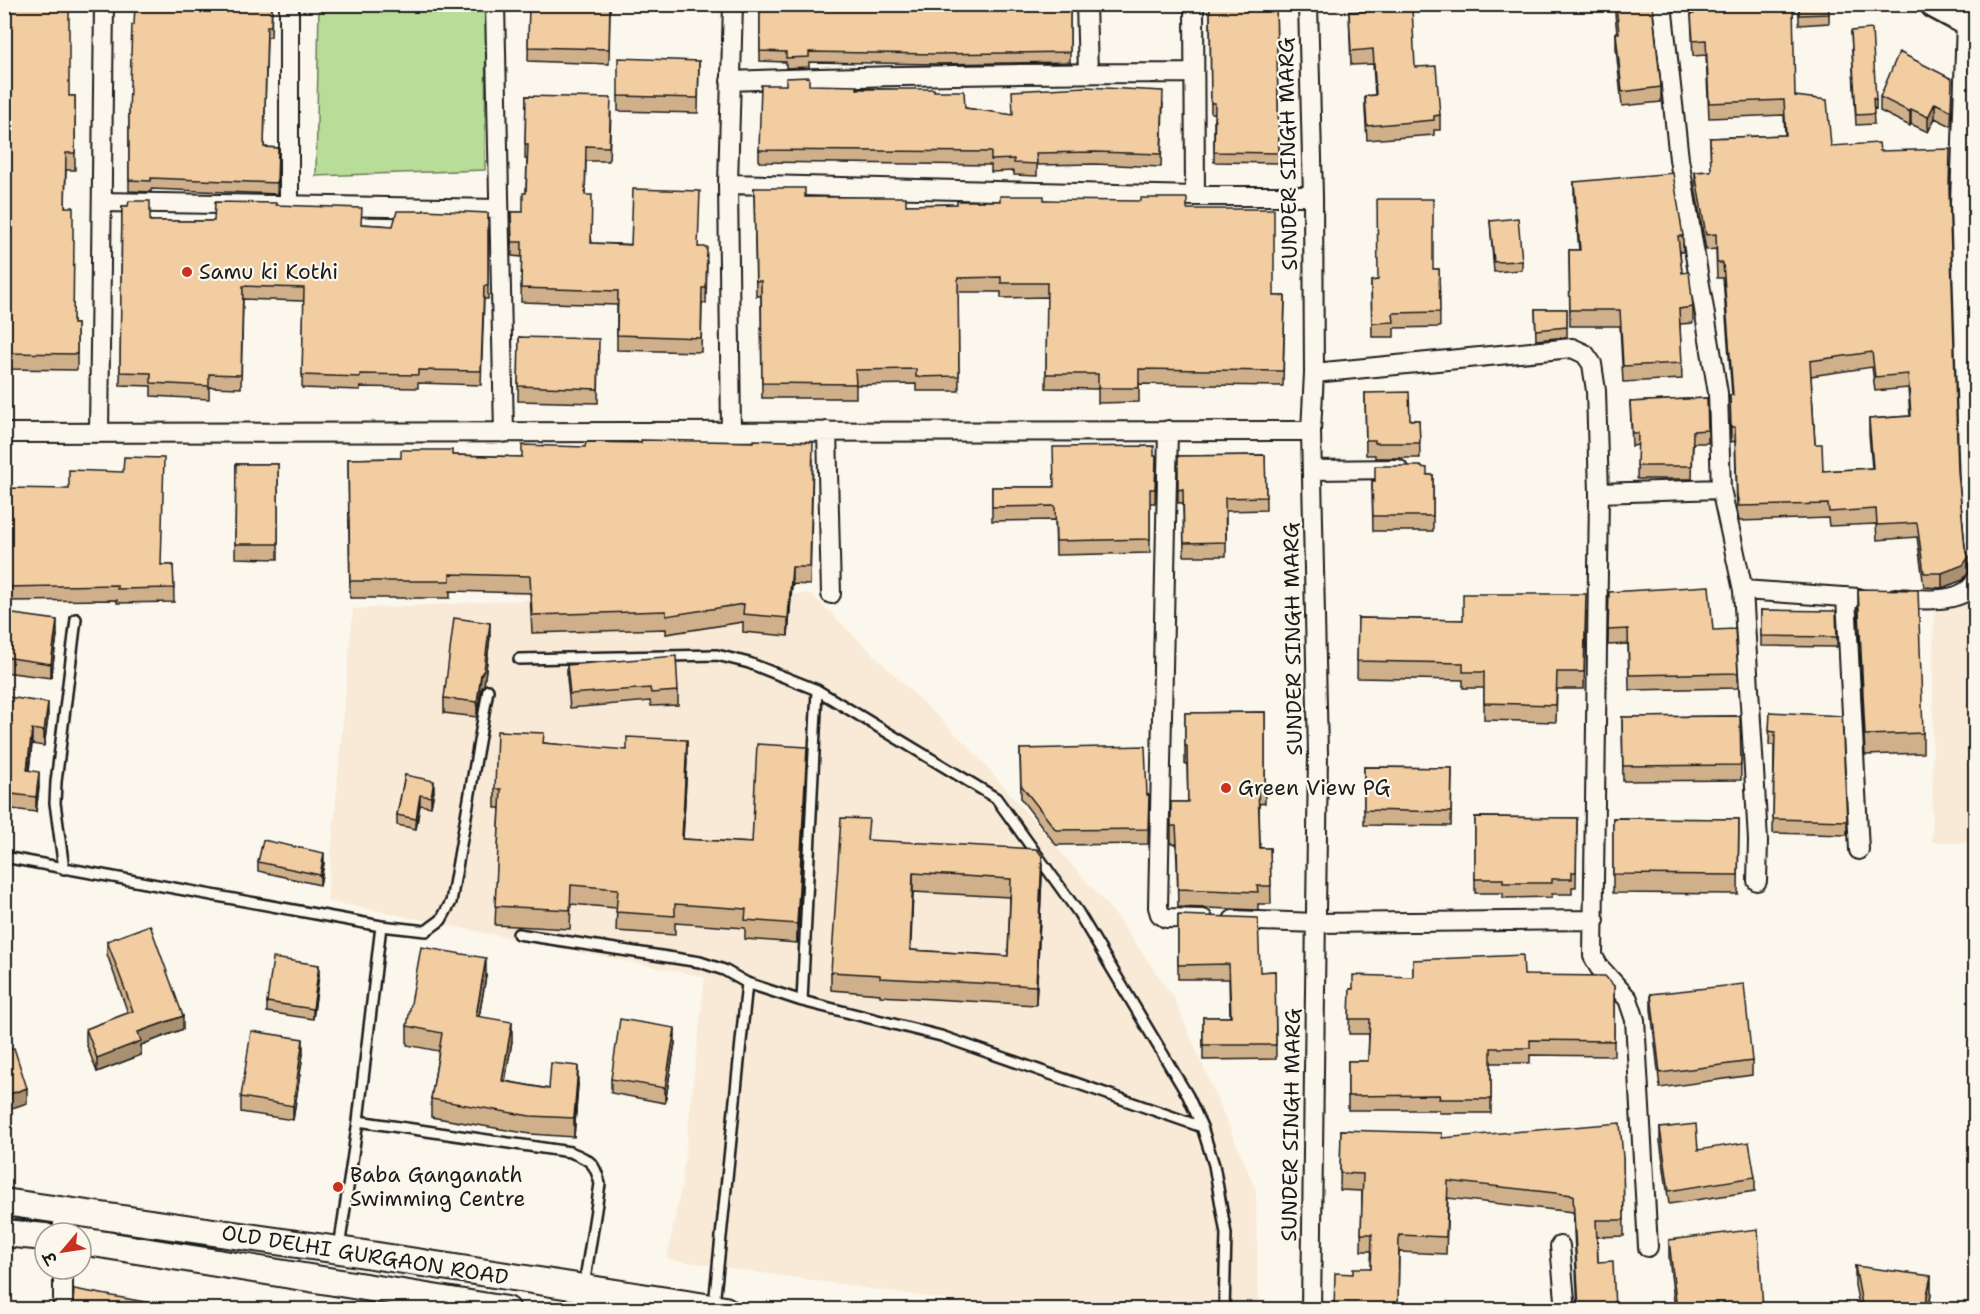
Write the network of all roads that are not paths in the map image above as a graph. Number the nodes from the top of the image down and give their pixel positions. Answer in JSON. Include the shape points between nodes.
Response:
{"nodes":[{"id":1,"x":104,"y":4,"type":"edge"},
{"id":2,"x":289,"y":4,"type":"edge"},
{"id":3,"x":495,"y":4,"type":"edge"},
{"id":4,"x":733,"y":4,"type":"edge"},
{"id":5,"x":1086,"y":4,"type":"edge"},
{"id":6,"x":1194,"y":4,"type":"edge"},
{"id":7,"x":1308,"y":4,"type":"edge"},
{"id":8,"x":1662,"y":4,"type":"edge"},
{"id":9,"x":1935,"y":4,"type":"edge"},
{"id":10,"x":1971,"y":24,"type":"edge"},
{"id":11,"x":1088,"y":73,"type":"junction"},
{"id":12,"x":1194,"y":73,"type":"junction"},
{"id":13,"x":730,"y":81,"type":"junction"},
{"id":14,"x":728,"y":184,"type":"junction"},
{"id":15,"x":1195,"y":196,"type":"junction"},
{"id":16,"x":1313,"y":196,"type":"junction"},
{"id":17,"x":102,"y":202,"type":"junction"},
{"id":18,"x":289,"y":205,"type":"junction"},
{"id":19,"x":499,"y":208,"type":"junction"},
{"id":20,"x":1314,"y":373,"type":"junction"},
{"id":21,"x":1168,"y":430,"type":"junction"},
{"id":22,"x":826,"y":431,"type":"junction"},
{"id":23,"x":1311,"y":431,"type":"junction"},
{"id":24,"x":730,"y":432,"type":"junction"},
{"id":25,"x":4,"y":433,"type":"edge"},
{"id":26,"x":504,"y":433,"type":"junction"},
{"id":27,"x":99,"y":434,"type":"junction"},
{"id":28,"x":1421,"y":469,"type":"edge"},
{"id":29,"x":1313,"y":470,"type":"junction"},
{"id":30,"x":1721,"y":489,"type":"junction"},
{"id":31,"x":1599,"y":493,"type":"junction"},
{"id":32,"x":1976,"y":562,"type":"edge"},
{"id":33,"x":1976,"y":580,"type":"edge"},
{"id":34,"x":1743,"y":590,"type":"junction"},
{"id":35,"x":831,"y":594,"type":"dead end"},
{"id":36,"x":1846,"y":597,"type":"junction"},
{"id":37,"x":76,"y":619,"type":"dead end"},
{"id":38,"x":519,"y":659,"type":"dead end"},
{"id":39,"x":488,"y":690,"type":"dead end"},
{"id":40,"x":817,"y":690,"type":"junction"},
{"id":41,"x":1859,"y":850,"type":"dead end"},
{"id":42,"x":4,"y":857,"type":"edge"},
{"id":43,"x":64,"y":869,"type":"junction"},
{"id":44,"x":1757,"y":881,"type":"dead end"},
{"id":45,"x":1595,"y":920,"type":"junction"},
{"id":46,"x":1316,"y":923,"type":"junction"},
{"id":47,"x":381,"y":926,"type":"junction"},
{"id":48,"x":518,"y":934,"type":"dead end"},
{"id":49,"x":747,"y":983,"type":"junction"},
{"id":50,"x":802,"y":1001,"type":"junction"},
{"id":51,"x":358,"y":1121,"type":"junction"},
{"id":52,"x":1202,"y":1127,"type":"junction"},
{"id":53,"x":4,"y":1202,"type":"edge"},
{"id":54,"x":60,"y":1221,"type":"edge"},
{"id":55,"x":93,"y":1225,"type":"edge"},
{"id":56,"x":4,"y":1233,"type":"edge"},
{"id":57,"x":33,"y":1236,"type":"edge"},
{"id":58,"x":93,"y":1243,"type":"edge"},
{"id":59,"x":1560,"y":1246,"type":"dead end"},
{"id":60,"x":1648,"y":1247,"type":"dead end"},
{"id":61,"x":339,"y":1250,"type":"junction"},
{"id":62,"x":63,"y":1281,"type":"edge"},
{"id":63,"x":582,"y":1299,"type":"edge"},
{"id":64,"x":719,"y":1309,"type":"edge"},
{"id":65,"x":63,"y":1310,"type":"edge"},
{"id":66,"x":507,"y":1310,"type":"edge"},
{"id":67,"x":1224,"y":1310,"type":"edge"},
{"id":68,"x":1311,"y":1310,"type":"edge"},
{"id":69,"x":1566,"y":1310,"type":"edge"}],
"edges":[{"from":1,"to":17,"type":"street"},
{"from":2,"to":18,"type":"street"},
{"from":3,"to":19,"type":"street"},
{"from":4,"to":13,"type":"street"},
{"from":5,"to":11,"type":"street"},
{"from":6,"to":12,"type":"street"},
{"from":7,"to":16,"type":"street","name":"SUNDER SINGH MARG"},
{"from":8,"to":30,"type":"street","via":[[1679,159],[1718,393]]},
{"from":9,"to":10,"type":"main road"},
{"from":10,"to":32,"type":"street","via":[[1960,203],[1968,485]]},
{"from":11,"to":12,"type":"street"},
{"from":11,"to":13,"type":"street"},
{"from":12,"to":15,"type":"street"},
{"from":13,"to":14,"type":"street"},
{"from":14,"to":15,"type":"street"},
{"from":14,"to":24,"type":"street"},
{"from":15,"to":16,"type":"street"},
{"from":16,"to":20,"type":"street","name":"SUNDER SINGH MARG"},
{"from":17,"to":18,"type":"street"},
{"from":17,"to":27,"type":"street"},
{"from":18,"to":19,"type":"street"},
{"from":19,"to":26,"type":"street"},
{"from":20,"to":23,"type":"street","name":"SUNDER SINGH MARG"},
{"from":20,"to":31,"type":"street","via":[[1572,348],[1585,354],[1592,364]]},
{"from":21,"to":22,"type":"street"},
{"from":21,"to":23,"type":"street"},
{"from":21,"to":46,"type":"street","via":[[1160,914],[1166,918]]},
{"from":22,"to":24,"type":"street"},
{"from":22,"to":35,"type":"street"},
{"from":23,"to":29,"type":"street","name":"SUNDER SINGH MARG"},
{"from":24,"to":26,"type":"street"},
{"from":25,"to":27,"type":"street"},
{"from":26,"to":27,"type":"street"},
{"from":28,"to":29,"type":"street"},
{"from":29,"to":46,"type":"street","name":"SUNDER SINGH MARG"},
{"from":30,"to":31,"type":"street"},
{"from":30,"to":34,"type":"street"},
{"from":31,"to":45,"type":"street"},
{"from":33,"to":36,"type":"street","via":[[1964,593],[1944,599]]},
{"from":34,"to":36,"type":"street"},
{"from":34,"to":44,"type":"street"},
{"from":36,"to":41,"type":"street"},
{"from":37,"to":43,"type":"lane","via":[[56,782]]},
{"from":38,"to":40,"type":"lane","via":[[717,655],[749,663]]},
{"from":39,"to":47,"type":"lane","via":[[451,902],[441,920],[426,931]]},
{"from":40,"to":50,"type":"lane"},
{"from":40,"to":52,"type":"lane","via":[[996,798],[1078,912],[1188,1096]]},
{"from":42,"to":43,"type":"lane"},
{"from":43,"to":47,"type":"lane"},
{"from":45,"to":46,"type":"street"},
{"from":45,"to":60,"type":"street","via":[[1593,956],[1628,999],[1635,1020]]},
{"from":46,"to":68,"type":"street","name":"SUNDER SINGH MARG"},
{"from":47,"to":51,"type":"lane"},
{"from":48,"to":49,"type":"lane","via":[[700,962]]},
{"from":49,"to":50,"type":"lane"},
{"from":49,"to":64,"type":"lane"},
{"from":50,"to":52,"type":"lane","via":[[941,1036]]},
{"from":51,"to":61,"type":"lane"},
{"from":51,"to":63,"type":"lane","via":[[570,1152],[589,1159],[600,1185]]},
{"from":52,"to":67,"type":"lane","via":[[1214,1165],[1226,1234]]},
{"from":53,"to":54,"type":"main road","name":"OLD DELHI GURGAON ROAD"},
{"from":55,"to":61,"type":"main road","name":"OLD DELHI GURGAON ROAD"},
{"from":56,"to":57,"type":"main road"},
{"from":58,"to":66,"type":"main road","name":"OLD DELHI GURGAON ROAD"},
{"from":59,"to":69,"type":"street"},
{"from":61,"to":63,"type":"main road","name":"OLD DELHI GURGAON ROAD"},
{"from":62,"to":65,"type":"street"},
{"from":63,"to":64,"type":"main road","name":"OLD DELHI GURGAON ROAD"}]}
